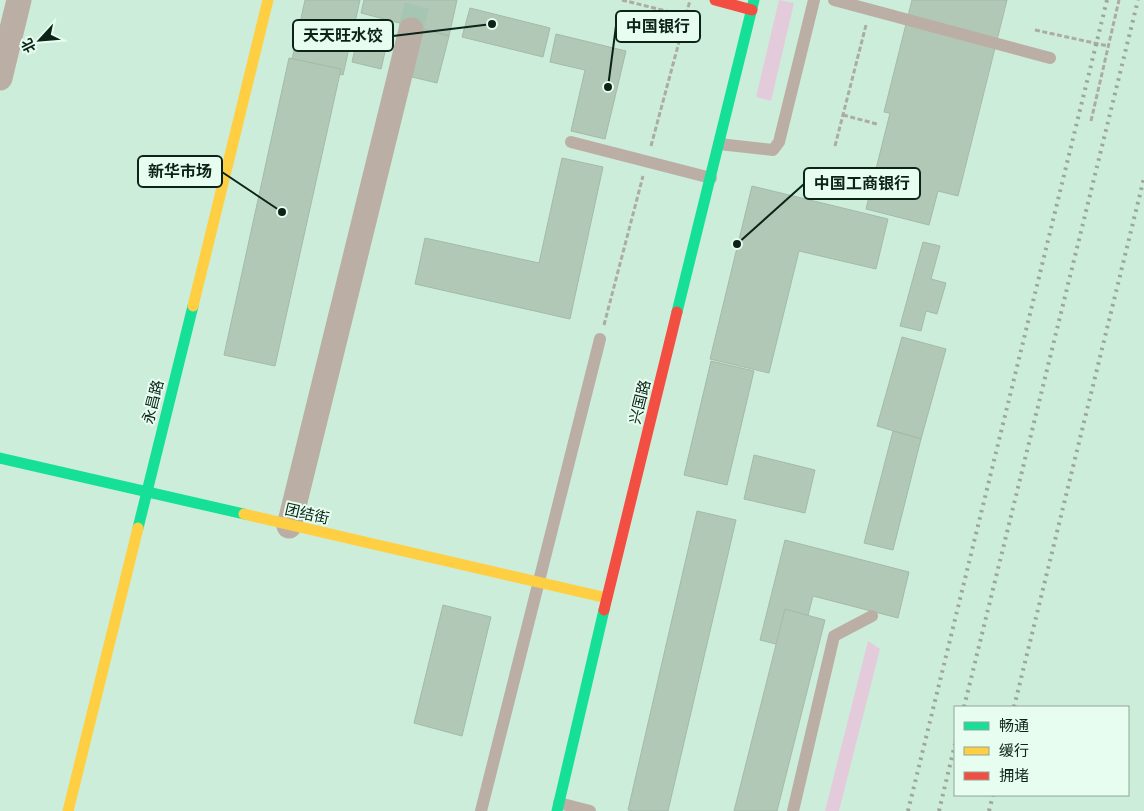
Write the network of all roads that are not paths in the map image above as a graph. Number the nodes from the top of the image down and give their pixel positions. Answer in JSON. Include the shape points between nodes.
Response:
{"nodes":[{"id":1,"x":19,"y":0,"type":"edge"},
{"id":2,"x":268,"y":0,"type":"edge"},
{"id":3,"x":715,"y":0,"type":"edge"},
{"id":4,"x":814,"y":0,"type":"edge"},
{"id":5,"x":834,"y":0,"type":"edge"},
{"id":6,"x":753,"y":5,"type":"edge"},
{"id":7,"x":411,"y":30,"type":"tunnel mouth"},
{"id":8,"x":1050,"y":58,"type":"dead end"},
{"id":9,"x":0,"y":78,"type":"edge"},
{"id":10,"x":571,"y":142,"type":"dead end"},
{"id":11,"x":719,"y":144,"type":"junction"},
{"id":12,"x":710,"y":178,"type":"junction"},
{"id":13,"x":600,"y":339,"type":"road end"},
{"id":14,"x":0,"y":458,"type":"edge"},
{"id":15,"x":146,"y":493,"type":"junction"},
{"id":16,"x":289,"y":526,"type":"junction"},
{"id":17,"x":539,"y":583,"type":"junction"},
{"id":18,"x":607,"y":598,"type":"junction"},
{"id":19,"x":872,"y":616,"type":"dead end"},
{"id":20,"x":558,"y":807,"type":"edge"},
{"id":21,"x":68,"y":811,"type":"edge"},
{"id":22,"x":480,"y":811,"type":"edge"},
{"id":23,"x":590,"y":811,"type":"edge"},
{"id":24,"x":793,"y":811,"type":"edge"}],
"edges":[{"from":1,"to":9,"type":"street"},
{"from":2,"to":15,"type":"street","name":"永昌路"},
{"from":3,"to":6,"type":"street"},
{"from":4,"to":11,"type":"lane","via":[[779,142],[773,150]]},
{"from":5,"to":8,"type":"lane"},
{"from":6,"to":11,"type":"street","name":"兴国路"},
{"from":7,"to":16,"type":"street"},
{"from":10,"to":12,"type":"lane"},
{"from":11,"to":12,"type":"street","name":"兴国路"},
{"from":12,"to":18,"type":"street","name":"兴国路"},
{"from":13,"to":17,"type":"lane"},
{"from":14,"to":15,"type":"street","name":"团结街"},
{"from":15,"to":16,"type":"street","name":"团结街"},
{"from":15,"to":21,"type":"street","name":"永昌路"},
{"from":16,"to":17,"type":"street","name":"团结街"},
{"from":17,"to":18,"type":"street","name":"团结街"},
{"from":17,"to":22,"type":"lane"},
{"from":18,"to":20,"type":"street","name":"兴国路"},
{"from":19,"to":24,"type":"lane","via":[[834,636]]},
{"from":20,"to":23,"type":"lane"}]}
